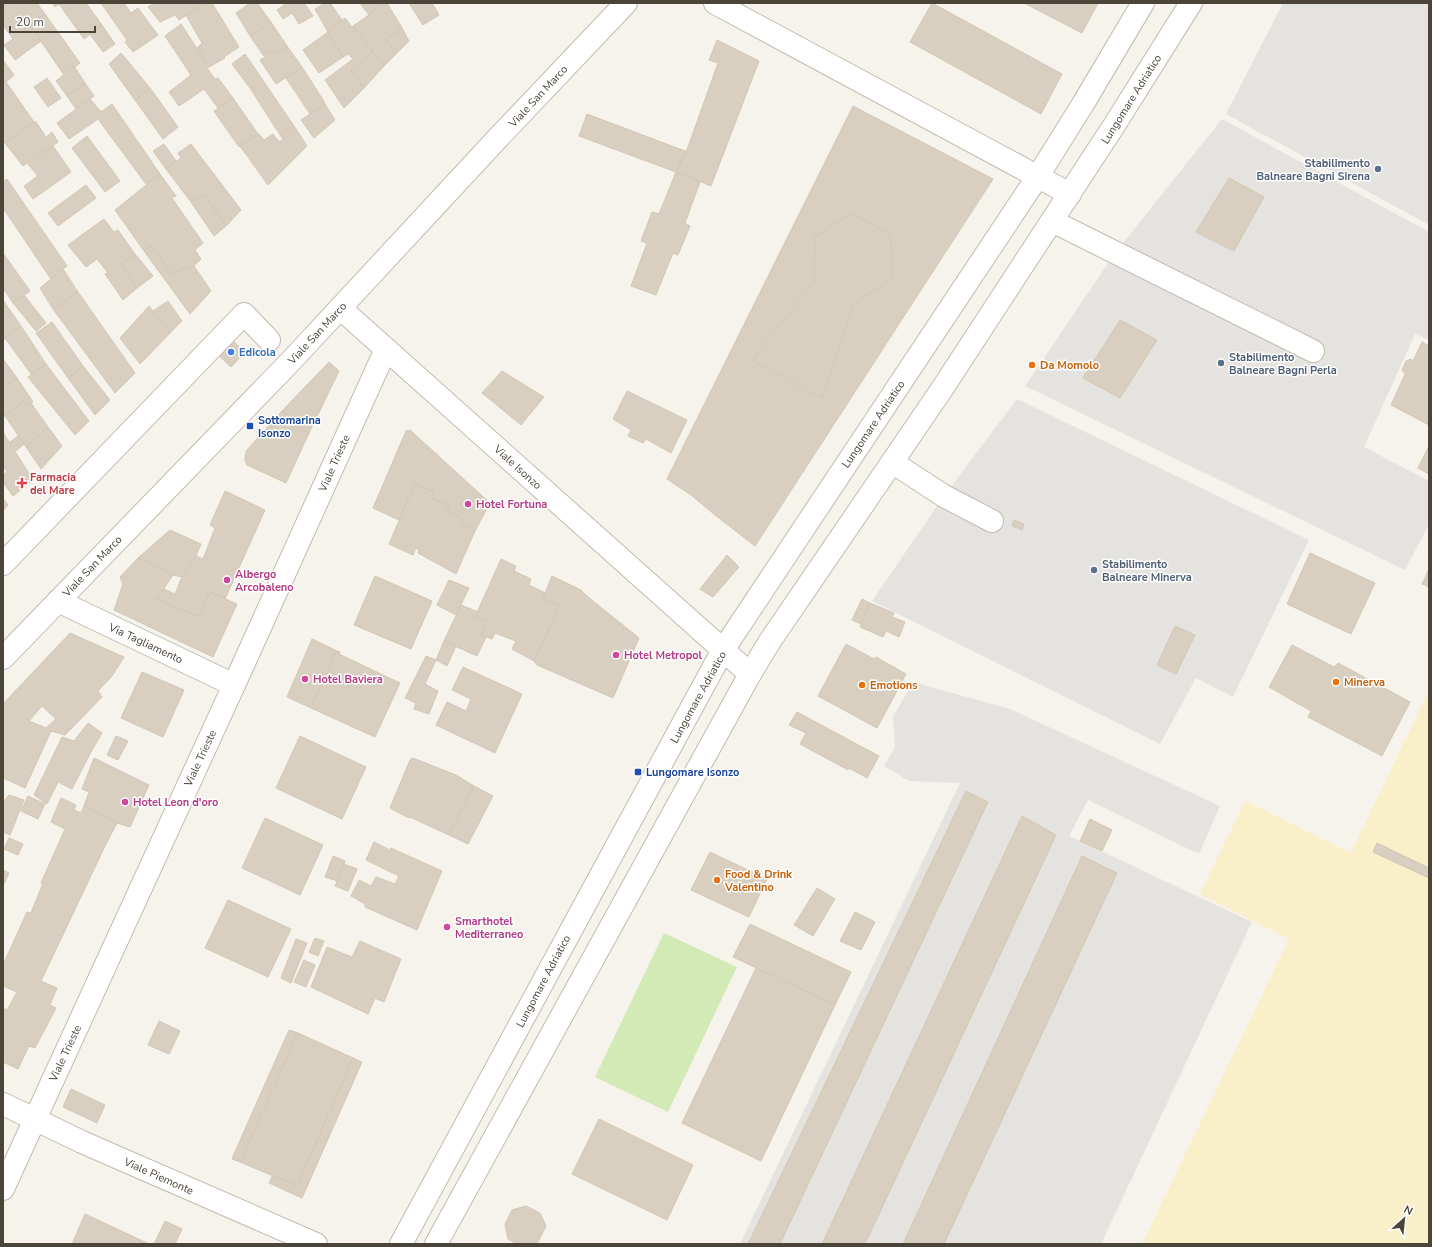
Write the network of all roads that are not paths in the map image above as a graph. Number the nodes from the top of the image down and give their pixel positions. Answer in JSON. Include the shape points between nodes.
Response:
{"nodes":[{"id":1,"x":626,"y":3,"type":"edge"},
{"id":2,"x":715,"y":3,"type":"edge"},
{"id":3,"x":1143,"y":3,"type":"edge"},
{"id":4,"x":1190,"y":3,"type":"edge"},
{"id":5,"x":1038,"y":176,"type":"junction"},
{"id":6,"x":1070,"y":194,"type":"junction"},
{"id":7,"x":1052,"y":221,"type":"junction"},
{"id":8,"x":340,"y":308,"type":"junction"},
{"id":9,"x":269,"y":340,"type":"dead end"},
{"id":10,"x":386,"y":349,"type":"junction"},
{"id":11,"x":1313,"y":351,"type":"dead end"},
{"id":12,"x":892,"y":462,"type":"junction"},
{"id":13,"x":992,"y":521,"type":"dead end"},
{"id":14,"x":3,"y":564,"type":"edge"},
{"id":15,"x":58,"y":601,"type":"junction"},
{"id":16,"x":724,"y":650,"type":"junction"},
{"id":17,"x":3,"y":658,"type":"edge"},
{"id":18,"x":750,"y":674,"type":"junction"},
{"id":19,"x":234,"y":685,"type":"junction"},
{"id":20,"x":3,"y":1104,"type":"edge"},
{"id":21,"x":34,"y":1119,"type":"junction"},
{"id":22,"x":3,"y":1189,"type":"edge"},
{"id":23,"x":316,"y":1244,"type":"edge"},
{"id":24,"x":401,"y":1244,"type":"edge"},
{"id":25,"x":436,"y":1244,"type":"edge"}],
"edges":[{"from":1,"to":8,"type":"street","name":"Viale San Marco"},
{"from":2,"to":5,"type":"street"},
{"from":3,"to":5,"type":"street","name":"Lungomare Adriatico"},
{"from":4,"to":6,"type":"street","name":"Lungomare Adriatico"},
{"from":5,"to":6,"type":"street"},
{"from":5,"to":16,"type":"street","name":"Lungomare Adriatico"},
{"from":6,"to":7,"type":"street","name":"Lungomare Adriatico"},
{"from":7,"to":11,"type":"street"},
{"from":7,"to":12,"type":"street","name":"Lungomare Adriatico"},
{"from":8,"to":10,"type":"street","name":"Viale Isonzo"},
{"from":8,"to":15,"type":"street","name":"Viale San Marco"},
{"from":9,"to":14,"type":"street","via":[[244,314]]},
{"from":10,"to":16,"type":"street","name":"Viale Isonzo"},
{"from":10,"to":19,"type":"street","name":"Viale Trieste"},
{"from":12,"to":13,"type":"street","via":[[944,496]]},
{"from":12,"to":18,"type":"street","name":"Lungomare Adriatico"},
{"from":15,"to":17,"type":"street","name":"Viale San Marco"},
{"from":15,"to":19,"type":"street","name":"Via Tagliamento"},
{"from":16,"to":18,"type":"street","name":"Viale Isonzo"},
{"from":16,"to":24,"type":"street","name":"Lungomare Adriatico"},
{"from":18,"to":25,"type":"street","name":"Lungomare Adriatico"},
{"from":19,"to":21,"type":"street","name":"Viale Trieste"},
{"from":20,"to":21,"type":"street","name":"Viale Piemonte"},
{"from":21,"to":22,"type":"street","name":"Viale Trieste"},
{"from":21,"to":23,"type":"street","name":"Viale Piemonte"}]}
